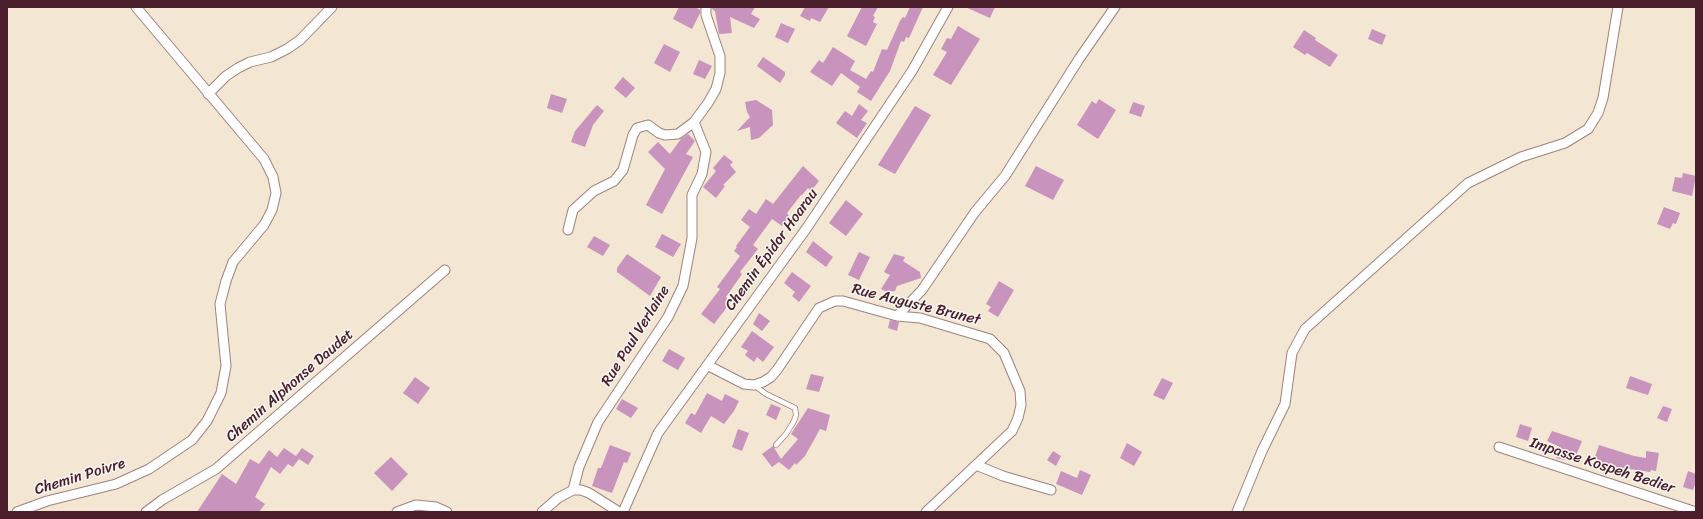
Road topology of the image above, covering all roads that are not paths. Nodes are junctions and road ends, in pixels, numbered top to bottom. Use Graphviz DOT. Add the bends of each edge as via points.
graph roads {
  1 [pos="136,7"];
  2 [pos="332,7"];
  3 [pos="706,7"];
  4 [pos="948,7"];
  5 [pos="1115,7"];
  6 [pos="1618,7"];
  7 [pos="208,94"];
  8 [pos="694,122"];
  9 [pos="568,230"];
  10 [pos="445,270"];
  11 [pos="897,316"];
  12 [pos="707,365"];
  13 [pos="754,385"];
  14 [pos="776,445"];
  15 [pos="1499,447"];
  16 [pos="976,464"];
  17 [pos="573,490"];
  18 [pos="1052,490"];
  19 [pos="17,512"];
  20 [pos="146,512"];
  21 [pos="397,512"];
  22 [pos="447,512"];
  23 [pos="542,512"];
  24 [pos="619,512"];
  25 [pos="623,512"];
  26 [pos="926,512"];
  27 [pos="1237,512"];
  28 [pos="1696,512"];
  1 -- 7 [label="street, Chemin Poivre"];
  2 -- 7 [label="street" via="300,40 271,57 238,68"];
  3 -- 8 [label="street" via="706,15 720,56 720,73 716,89"];
  4 -- 12 [label="street, Chemin Épidor Hoarau" via="912,71 806,229"];
  5 -- 11 [label="street" via="1005,176 975,212 922,290"];
  6 -- 27 [label="street" via="1603,98 1598,114 1588,129 1565,143 1521,157 1468,183 1305,329 1292,353 1285,404"];
  7 -- 19 [label="street, Chemin Poivre" via="264,159 273,177 276,193 272,210 264,226 233,262 226,281 220,304 226,366 221,393 207,421 192,440 149,469 116,484 48,501"];
  8 -- 9 [label="street" via="672,136 659,134 648,125 637,128 624,170 573,210"];
  8 -- 17 [label="street, Rue Paul Verlaine" via="706,152 702,174 692,195 692,238 683,286 668,317 598,422 579,467"];
  10 -- 20 [label="street, Chemin Alphonse Daudet" via="216,469"];
  11 -- 13 [label="street, Rue Auguste Brunet" via="843,301 826,303 819,308 771,377"];
  11 -- 16 [label="street, Rue Auguste Brunet" via="920,318 990,339 1004,353 1020,391 1021,405 1018,418 1012,431"];
  12 -- 13 [label="street" via="736,381"];
  12 -- 25 [label="street, Chemin Épidor Hoarau" via="658,433"];
  13 -- 14 [label="lane" via="795,408 794,421"];
  15 -- 28 [label="street, Impasse Kospeh Bedier"];
  16 -- 18 [label="street" via="1003,476"];
  16 -- 26 [label="street, Rue Auguste Brunet"];
  17 -- 23 [label="street" via="558,498"];
  17 -- 24 [label="street" via="590,493"];
  21 -- 22 [label="street" via="416,505 436,507"];
}
